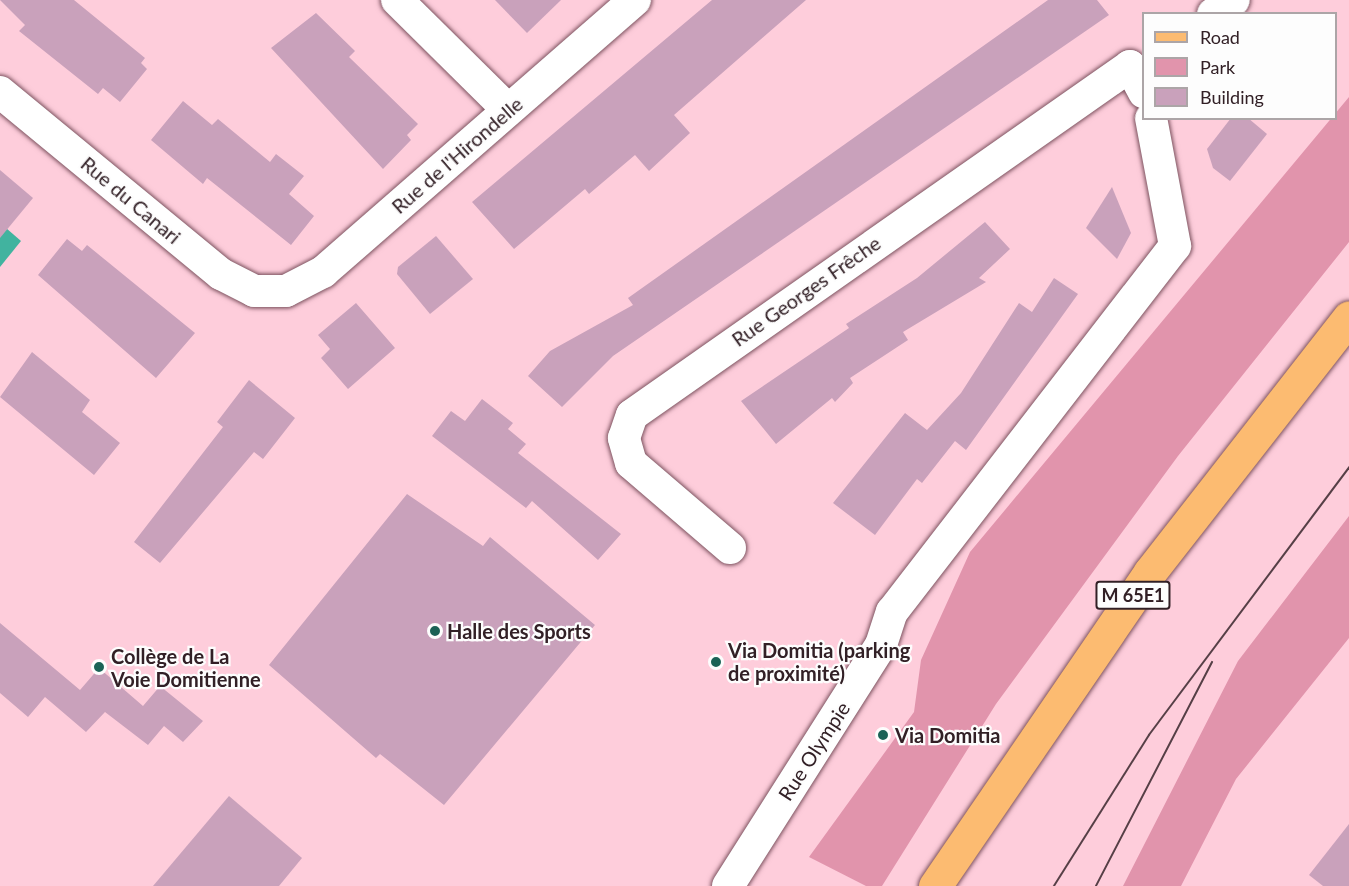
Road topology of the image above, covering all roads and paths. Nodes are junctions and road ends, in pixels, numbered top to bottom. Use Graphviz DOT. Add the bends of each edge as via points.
graph roads {
  1 [pos="397,0"];
  2 [pos="635,0"];
  3 [pos="1234,0"];
  4 [pos="1216,12"];
  5 [pos="1139,72"];
  6 [pos="0,92"];
  7 [pos="508,110"];
  8 [pos="1151,120"];
  9 [pos="269,293"];
  10 [pos="1349,316"];
  11 [pos="730,549"];
  12 [pos="728,886"];
  13 [pos="935,886"];
  1 -- 7 [label="street"];
  2 -- 7 [label="street, Rue de l'Hirondelle"];
  3 -- 4 [label="street"];
  5 -- 11 [label="street, Rue Georges Frêche" via="633,415 624,438 631,463"];
  6 -- 9 [label="street, Rue du Canari" via="221,274"];
  7 -- 9 [label="street, Rue de l'Hirondelle" via="323,272 303,285"];
  8 -- 12 [label="street, Rue Olympie" via="1175,246 892,612 881,645"];
  10 -- 13 [label="main road, M 65E1" via="1150,572"];
}
